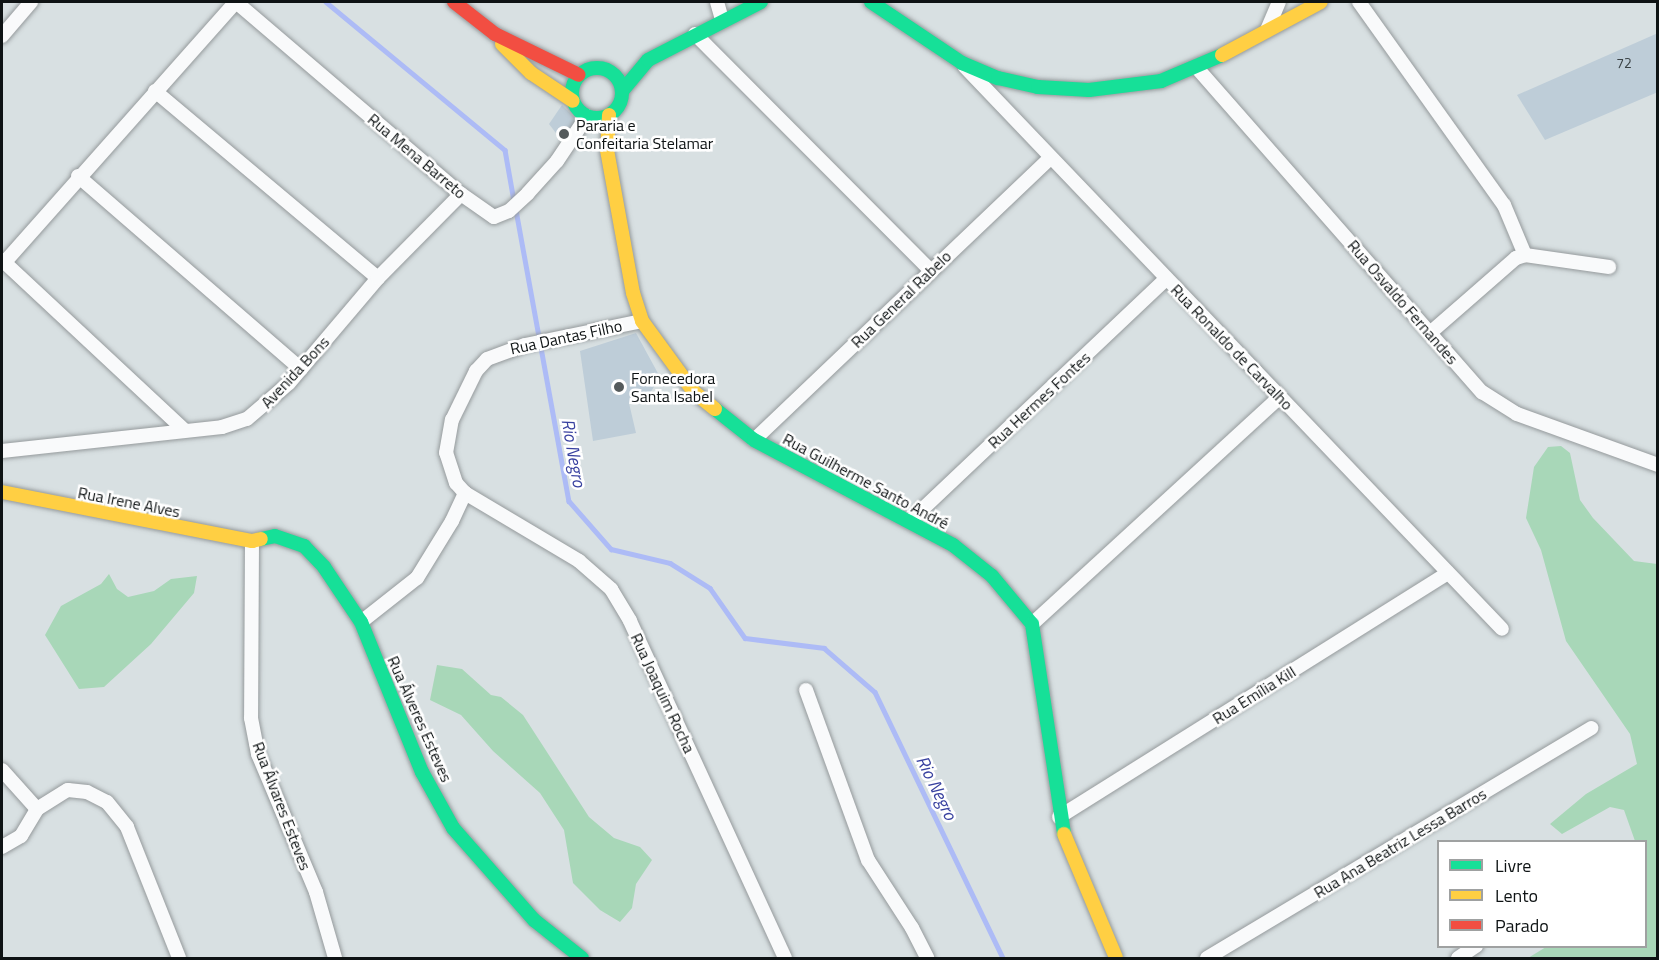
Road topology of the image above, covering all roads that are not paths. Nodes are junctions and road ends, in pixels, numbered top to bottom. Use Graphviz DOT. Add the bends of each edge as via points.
graph roads {
  1 [pos="31,2"];
  2 [pos="236,2"];
  3 [pos="454,2"];
  4 [pos="474,2"];
  5 [pos="717,2"];
  6 [pos="761,2"];
  7 [pos="871,2"];
  8 [pos="1279,2"];
  9 [pos="1321,2"];
  10 [pos="1359,2"];
  11 [pos="470,16"];
  12 [pos="722,19"];
  13 [pos="1267,30"];
  14 [pos="495,34"];
  15 [pos="695,34"];
  16 [pos="2,36"];
  17 [pos="648,60"];
  18 [pos="962,63"];
  19 [pos="604,68"];
  20 [pos="1197,68"];
  21 [pos="579,75"];
  22 [pos="623,90"];
  23 [pos="155,91"];
  24 [pos="573,101"];
  25 [pos="609,115"];
  26 [pos="590,117"];
  27 [pos="607,150"];
  28 [pos="1049,159"];
  29 [pos="78,176"];
  30 [pos="461,194"];
  31 [pos="1525,255"];
  32 [pos="3,261"];
  33 [pos="1609,267"];
  34 [pos="931,271"];
  35 [pos="378,278"];
  36 [pos="1166,279"];
  37 [pos="642,321"];
  38 [pos="1430,333"];
  39 [pos="302,369"];
  40 [pos="1280,397"];
  41 [pos="184,430"];
  42 [pos="754,440"];
  43 [pos="2,451"];
  44 [pos="1658,465"];
  45 [pos="2,492"];
  46 [pos="465,493"];
  47 [pos="911,520"];
  48 [pos="252,541"];
  49 [pos="1448,573"];
  50 [pos="361,622"];
  51 [pos="1032,624"];
  52 [pos="1502,629"];
  53 [pos="806,690"];
  54 [pos="1592,728"];
  55 [pos="2,771"];
  56 [pos="37,809"];
  57 [pos="1059,817"];
  58 [pos="2,847"];
  59 [pos="1473,948"];
  60 [pos="179,958"];
  61 [pos="335,958"];
  62 [pos="582,958"];
  63 [pos="785,958"];
  64 [pos="927,958"];
  65 [pos="1116,958"];
  66 [pos="1207,958"];
  67 [pos="1458,958"];
  1 -- 16 [label="street"];
  2 -- 23 [label="street"];
  2 -- 30 [label="street, Rua Mena Barreto"];
  3 -- 11 [label="street"];
  4 -- 11 [label="street"];
  5 -- 12 [label="street"];
  6 -- 12 [label="street"];
  7 -- 18 [label="street"];
  8 -- 13 [label="street"];
  9 -- 13 [label="street"];
  10 -- 31 [label="street" via="1504,205"];
  11 -- 14 [label="street"];
  12 -- 15 [label="street"];
  13 -- 20 [label="street"];
  14 -- 21 [label="street"];
  14 -- 24 [label="street" via="531,73"];
  15 -- 17 [label="street"];
  15 -- 34 [label="street"];
  17 -- 19 [label="street"];
  17 -- 22 [label="street"];
  18 -- 20 [label="street" via="998,78 1038,87 1089,90 1150,83"];
  18 -- 28 [label="street, Rua Ronaldo de Carvalho"];
  19 -- 21 [label="street" via="591,68"];
  19 -- 22 [label="street" via="613,73"];
  20 -- 38 [label="street, Rua Osvaldo Fernandes"];
  21 -- 24 [label="street" via="574,83"];
  22 -- 25 [label="street" via="622,100"];
  23 -- 29 [label="street"];
  23 -- 35 [label="street"];
  24 -- 26 [label="street"];
  25 -- 26 [label="street"];
  25 -- 27 [label="street, Rua Guilherme Santo André"];
  26 -- 27 [label="street, Rua Guilherme Santo André"];
  26 -- 30 [label="street, Rua Mena Barreto" via="569,146 509,211 494,217"];
  27 -- 37 [label="street, Rua Guilherme Santo André" via="625,264"];
  28 -- 34 [label="street, Rua General Rabelo"];
  28 -- 36 [label="street, Rua Ronaldo de Carvalho"];
  29 -- 32 [label="street"];
  29 -- 39 [label="street"];
  30 -- 35 [label="street, Avenida Bons"];
  31 -- 33 [label="street"];
  31 -- 38 [label="street" via="1500,269"];
  32 -- 41 [label="street"];
  34 -- 42 [label="street, Rua General Rabelo"];
  35 -- 39 [label="street, Avenida Bons"];
  36 -- 40 [label="street, Rua Ronaldo de Carvalho"];
  36 -- 47 [label="street, Rua Hermes Fontes"];
  37 -- 42 [label="street, Rua Guilherme Santo André" via="694,392"];
  37 -- 46 [label="street, Rua Dantas Filho" via="525,345 487,359 476,371 452,420 446,453 456,483"];
  38 -- 44 [label="street, Rua Osvaldo Fernandes" via="1500,406"];
  39 -- 41 [label="street, Avenida Bons" via="265,408 247,419 222,427"];
  40 -- 49 [label="street, Rua Ronaldo de Carvalho"];
  40 -- 51 [label="street"];
  41 -- 43 [label="street, Avenida Bons"];
  42 -- 47 [label="street, Rua Guilherme Santo André"];
  45 -- 48 [label="street, Rua Irene Alves"];
  46 -- 50 [label="street" via="436,551 417,578"];
  46 -- 63 [label="street, Rua Joaquim Rocha" via="579,561 611,589 630,621"];
  47 -- 51 [label="street, Rua Guilherme Santo André" via="953,545 992,576"];
  48 -- 50 [label="street, Rua Álveres Esteves" via="275,536 304,546 324,567"];
  48 -- 61 [label="street, Rua Álvares Esteves" via="251,718 258,754 316,892"];
  49 -- 52 [label="street, Rua Ronaldo de Carvalho"];
  49 -- 57 [label="street, Rua Emília Kill"];
  50 -- 62 [label="street, Rua Álveres Esteves" via="418,763 453,828 478,862 534,920"];
  51 -- 57 [label="street"];
  53 -- 64 [label="street" via="868,860"];
  54 -- 66 [label="street, Rua Ana Beatriz Lessa Barros"];
  55 -- 56 [label="street"];
  56 -- 58 [label="street" via="21,836"];
  56 -- 60 [label="street" via="68,790 87,792 107,802 127,827"];
  57 -- 65 [label="street" via="1067,846"];
  59 -- 67 [label="street"];
}
